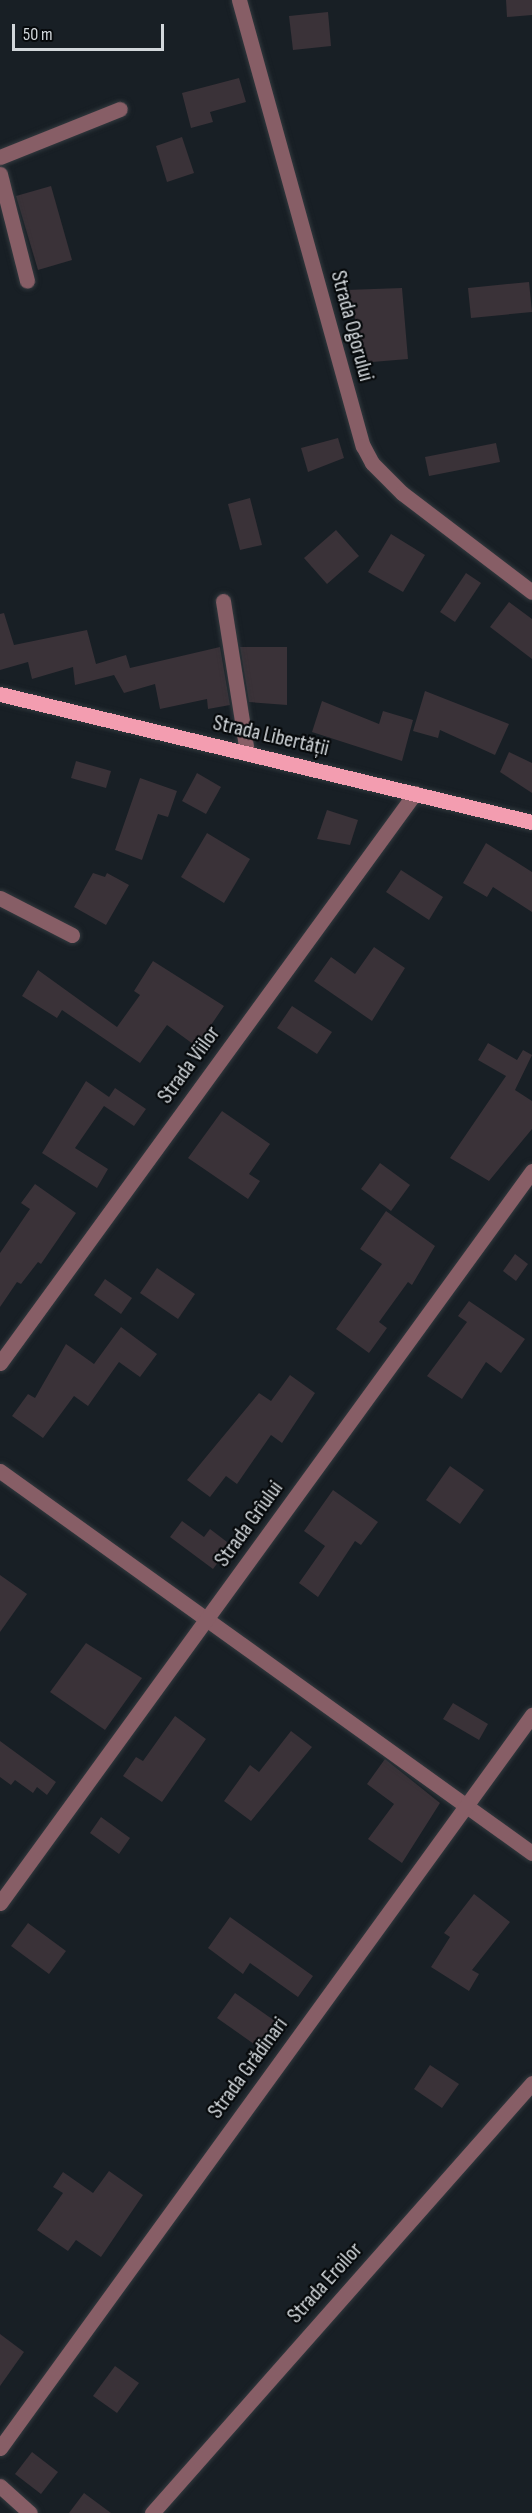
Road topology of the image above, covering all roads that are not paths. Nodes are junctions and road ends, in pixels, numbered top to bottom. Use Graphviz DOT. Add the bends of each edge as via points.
graph roads {
  1 [pos="239,0"];
  2 [pos="120,109"];
  3 [pos="0,157"];
  4 [pos="0,174"];
  5 [pos="27,281"];
  6 [pos="532,592"];
  7 [pos="223,601"];
  8 [pos="0,694"];
  9 [pos="247,753"];
  10 [pos="415,794"];
  11 [pos="532,822"];
  12 [pos="0,898"];
  13 [pos="72,935"];
  14 [pos="532,1172"];
  15 [pos="0,1363"];
  16 [pos="0,1471"];
  17 [pos="208,1619"];
  18 [pos="532,1714"];
  19 [pos="467,1806"];
  20 [pos="532,1853"];
  21 [pos="0,1903"];
  22 [pos="532,2083"];
  23 [pos="0,2448"];
  24 [pos="0,2486"];
  25 [pos="30,2513"];
  26 [pos="152,2513"];
  1 -- 6 [label="street, Strada Ogorului" via="363,446 372,463 402,493"];
  2 -- 3 [label="street"];
  4 -- 5 [label="street"];
  7 -- 9 [label="street"];
  8 -- 9 [label="main road, Strada Libertății"];
  9 -- 10 [label="main road, Strada Libertății"];
  10 -- 11 [label="main road, Strada Libertății"];
  10 -- 15 [label="street, Strada Viilor"];
  12 -- 13 [label="street"];
  14 -- 17 [label="street, Strada Grîului"];
  16 -- 17 [label="street"];
  17 -- 19 [label="street"];
  17 -- 21 [label="street, Strada Grîului"];
  18 -- 19 [label="street, Strada Grădinari"];
  19 -- 20 [label="street"];
  19 -- 23 [label="street, Strada Grădinari"];
  22 -- 26 [label="street, Strada Eroilor"];
  24 -- 25 [label="street"];
}
